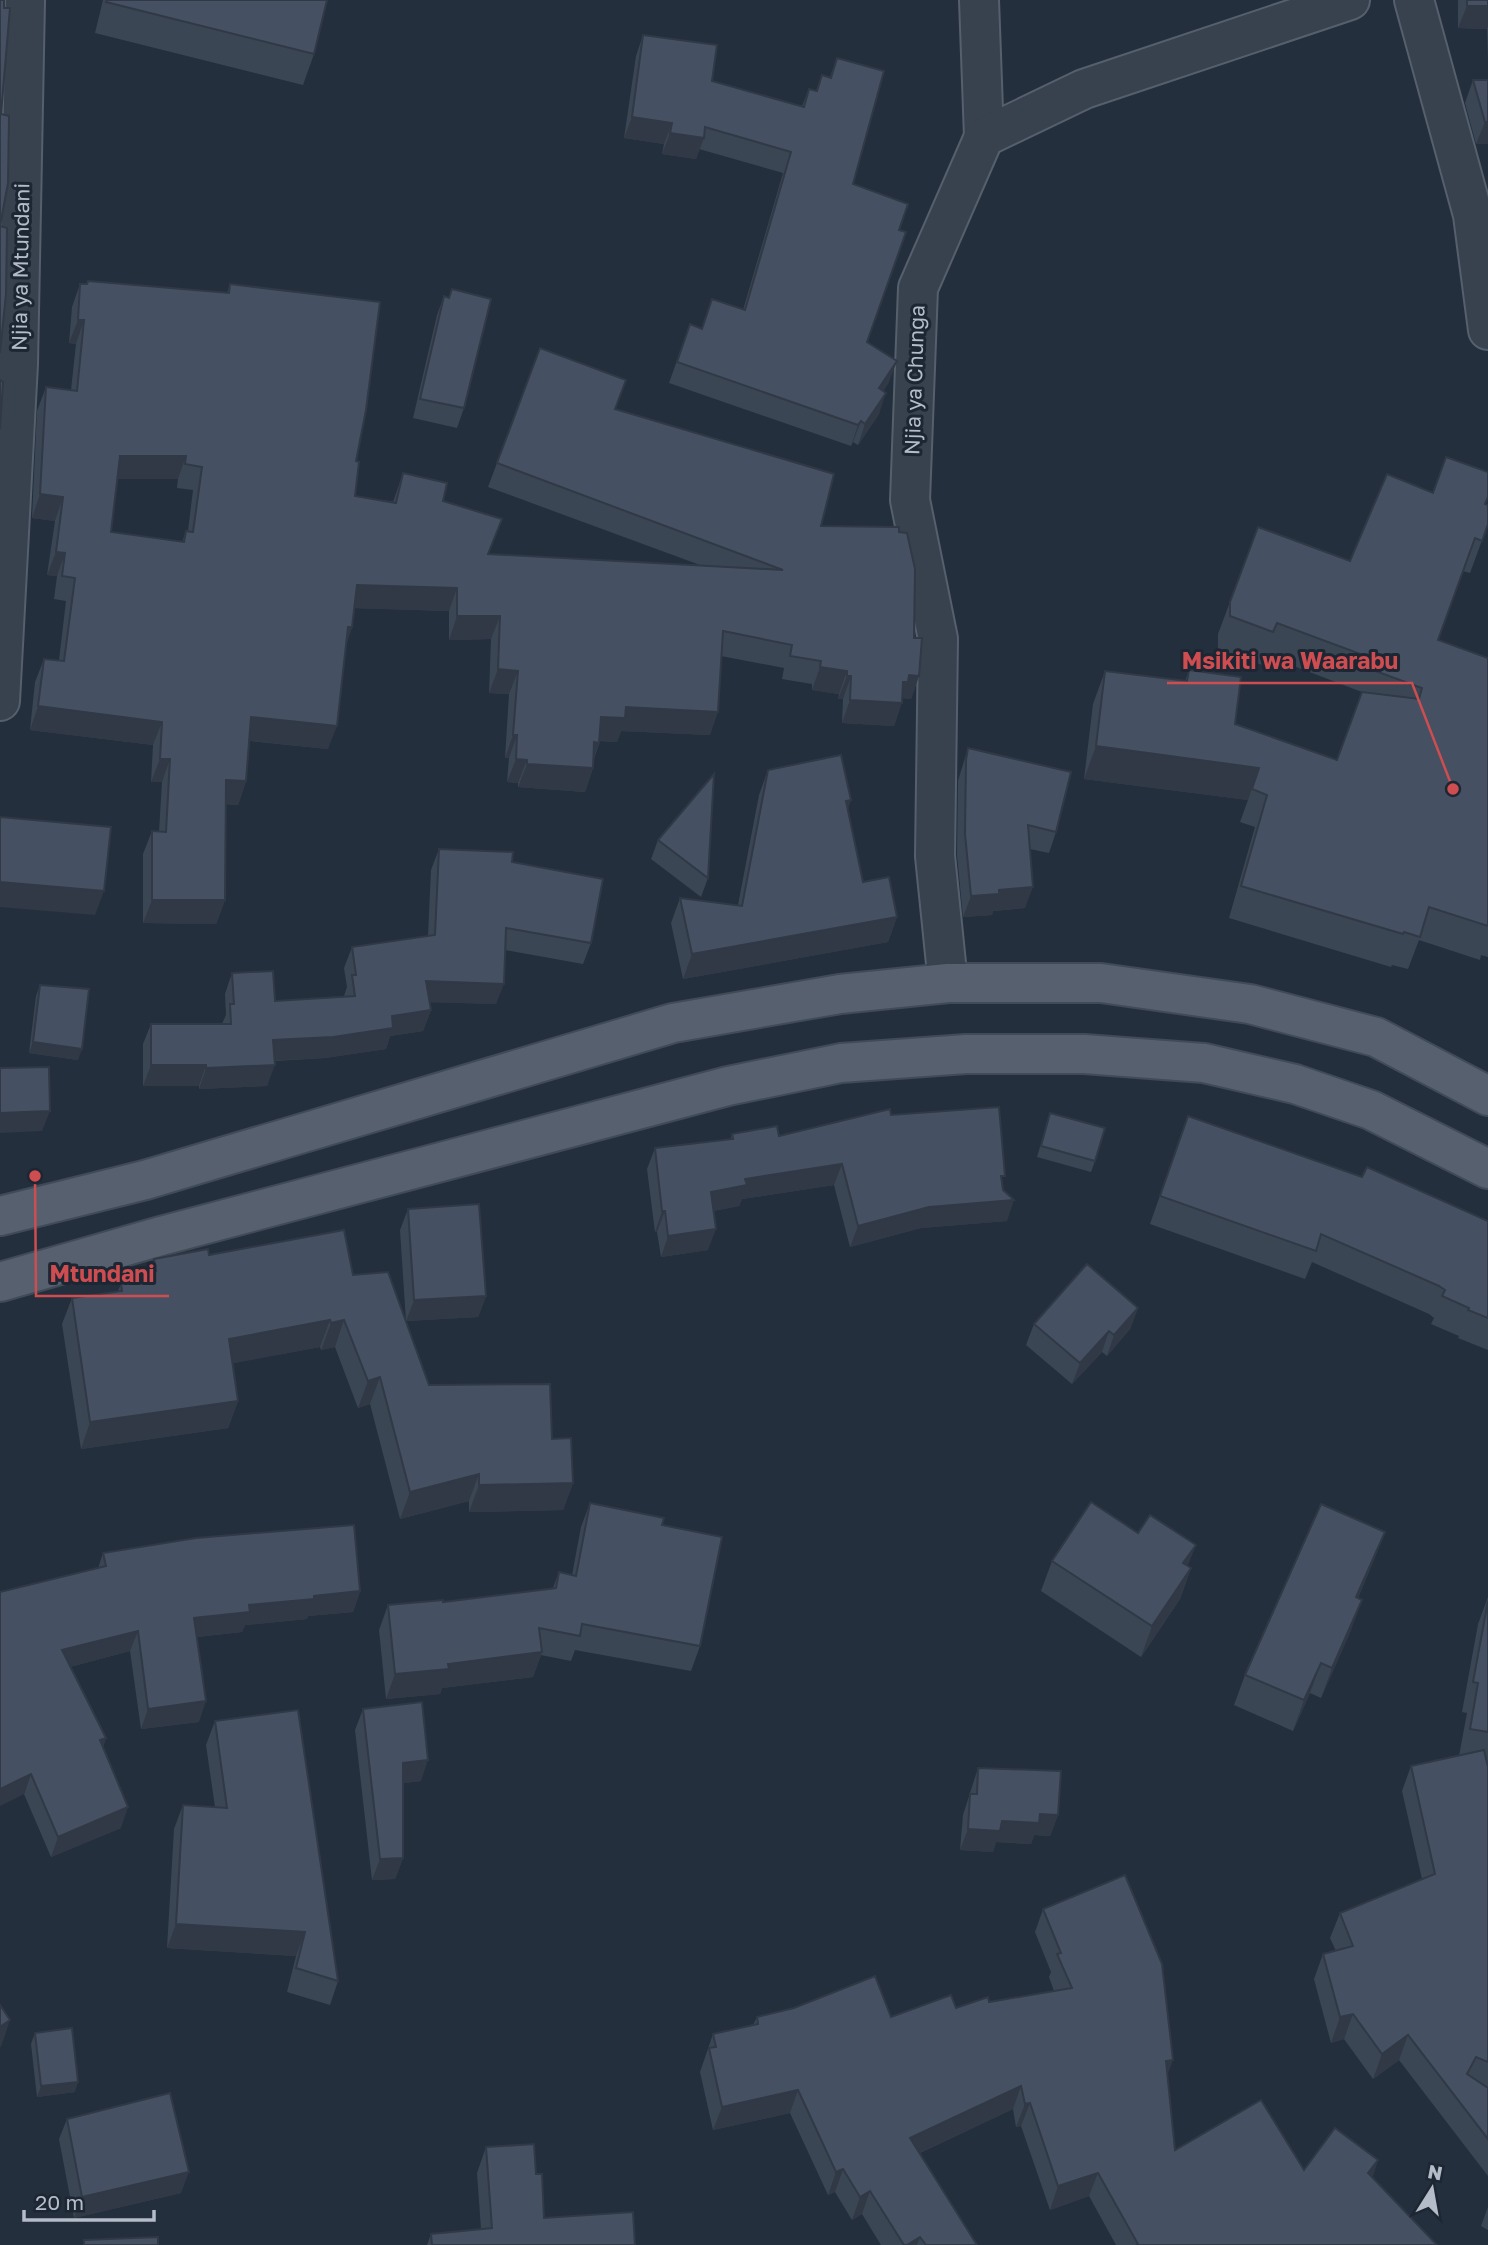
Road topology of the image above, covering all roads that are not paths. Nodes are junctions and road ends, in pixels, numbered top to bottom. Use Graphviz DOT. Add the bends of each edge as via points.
graph roads {
  1 [pos="25,0"];
  2 [pos="979,0"];
  3 [pos="1350,0"];
  4 [pos="1414,0"];
  5 [pos="11,114"];
  6 [pos="984,137"];
  7 [pos="1483,251"];
  8 [pos="1488,330"];
  9 [pos="0,701"];
  10 [pos="948,983"];
  11 [pos="1488,1096"];
  12 [pos="1488,1170"];
  13 [pos="0,1216"];
  14 [pos="0,1282"];
  1 -- 5 [label="street, Njia ya Mtundani"];
  2 -- 6 [label="street"];
  3 -- 6 [label="street" via="1084,89"];
  4 -- 7 [label="street"];
  5 -- 9 [label="street, Njia ya Mtundani" via="18,364"];
  6 -- 10 [label="street, Njia ya Chunga" via="918,288 910,500 938,639 935,856"];
  7 -- 8 [label="street"];
  10 -- 11 [label="main road" via="1101,982 1250,1004 1376,1037"];
  10 -- 13 [label="main road" via="839,995 673,1023 145,1180"];
  12 -- 14 [label="main road" via="1371,1110 1295,1084 1204,1063 1084,1054 966,1054 841,1063 714,1089"];
}
